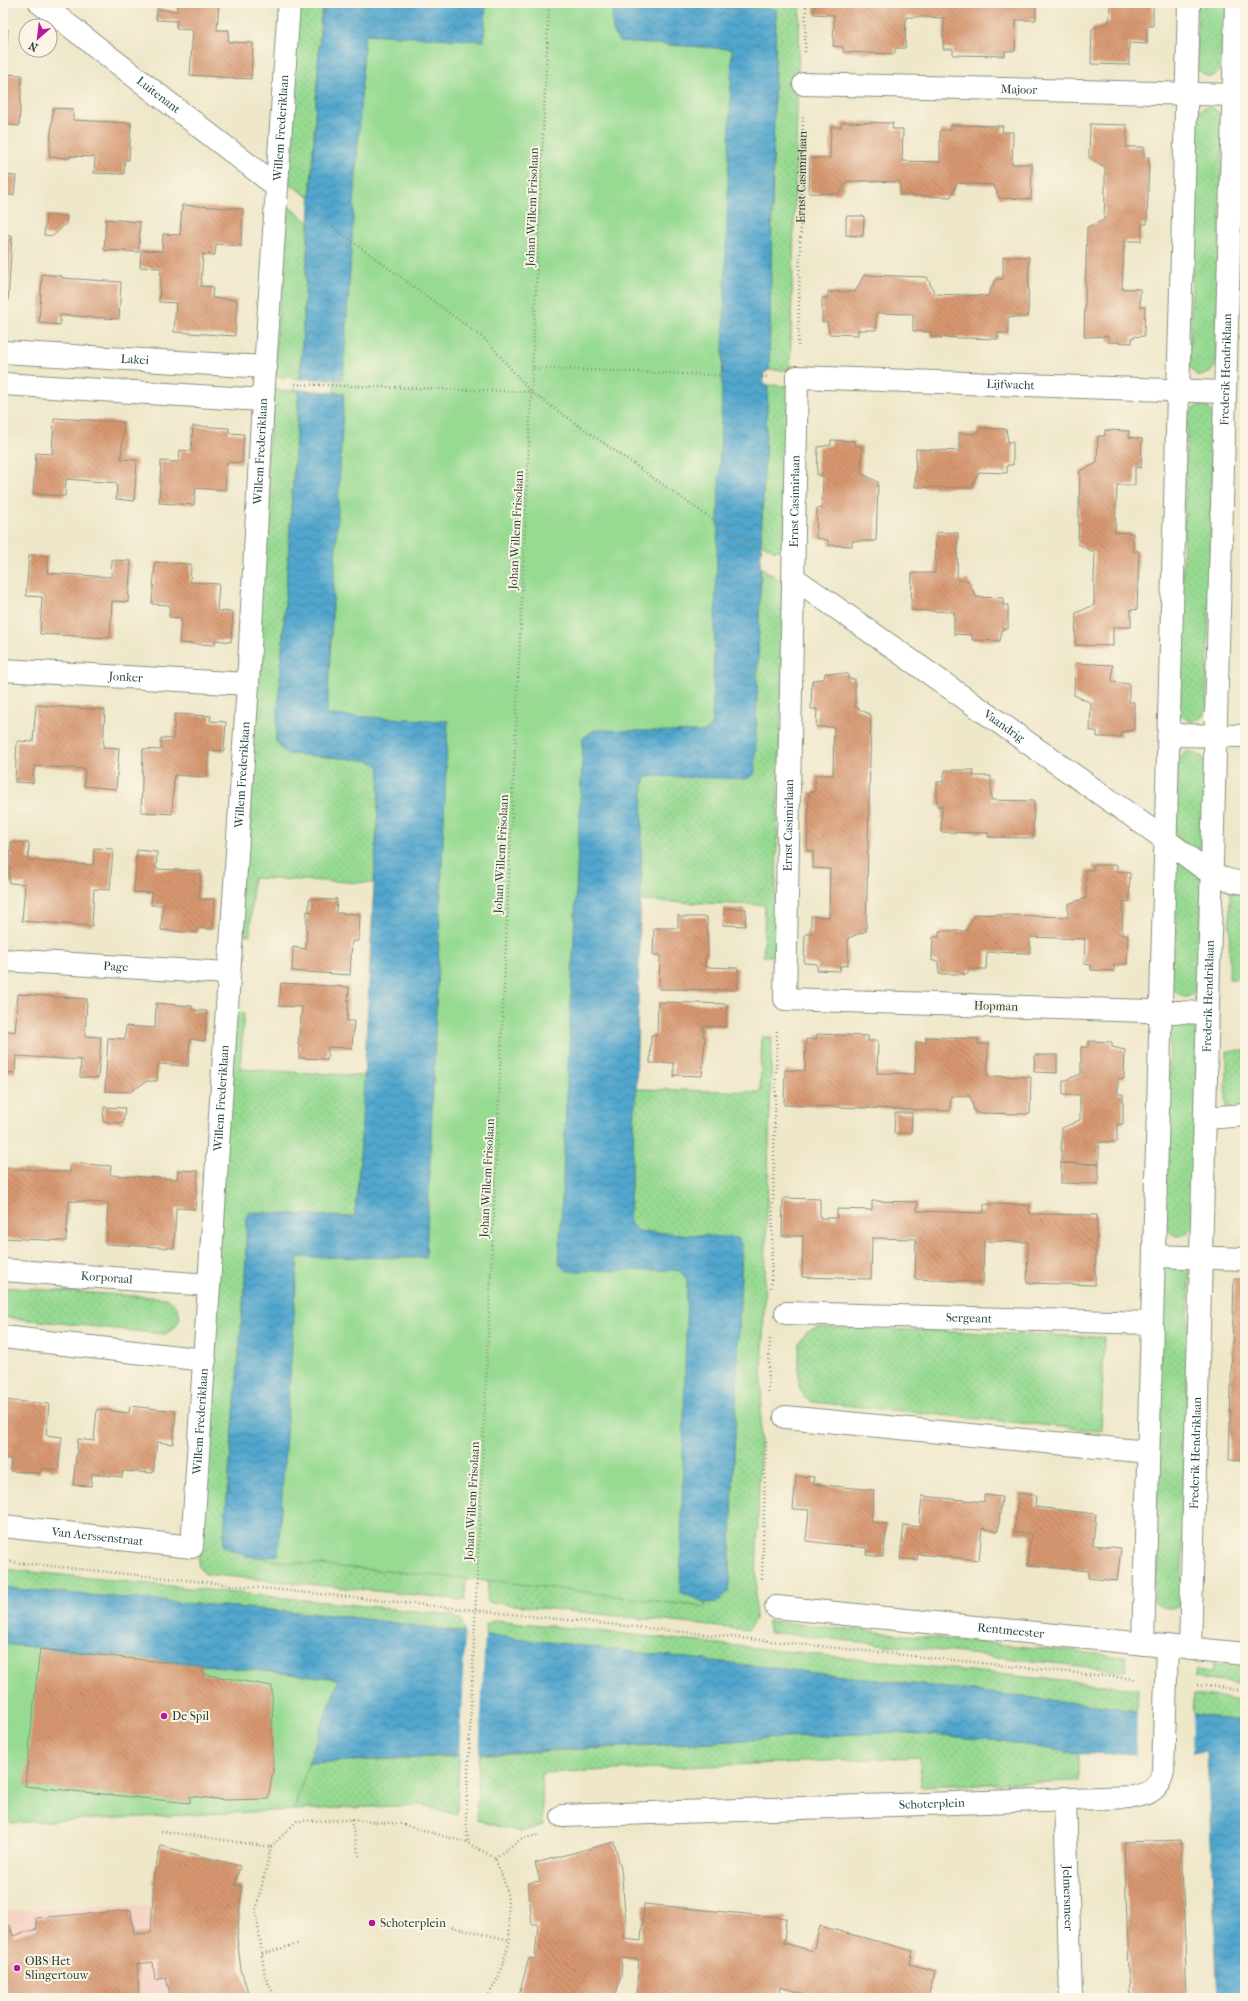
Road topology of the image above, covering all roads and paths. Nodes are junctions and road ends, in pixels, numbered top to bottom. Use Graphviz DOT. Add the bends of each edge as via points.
graph roads {
  1 [pos="40,3"];
  2 [pos="289,3"];
  3 [pos="549,3"];
  4 [pos="806,3"];
  5 [pos="1189,3"];
  6 [pos="1236,3"];
  7 [pos="804,84"];
  8 [pos="1187,94"];
  9 [pos="1234,95"];
  10 [pos="276,186"];
  11 [pos="304,205"];
  12 [pos="1236,262"];
  13 [pos="3,352"];
  14 [pos="266,367"];
  15 [pos="534,368"];
  16 [pos="764,377"];
  17 [pos="797,377"];
  18 [pos="3,384"];
  19 [pos="294,384"];
  20 [pos="1179,389"];
  21 [pos="531,392"];
  22 [pos="1224,392"];
  23 [pos="263,400"];
  24 [pos="767,558"];
  25 [pos="794,578"];
  26 [pos="3,670"];
  27 [pos="248,684"];
  28 [pos="1170,735"];
  29 [pos="1214,735"];
  30 [pos="1245,736"];
  31 [pos="1166,840"];
  32 [pos="1212,876"];
  33 [pos="1245,883"];
  34 [pos="3,960"];
  35 [pos="229,973"];
  36 [pos="785,999"];
  37 [pos="1162,1011"];
  38 [pos="1207,1013"];
  39 [pos="1245,1116"];
  40 [pos="1205,1118"];
  41 [pos="1154,1256"];
  42 [pos="1200,1257"];
  43 [pos="1245,1259"];
  44 [pos="3,1270"];
  45 [pos="210,1285"];
  46 [pos="786,1313"];
  47 [pos="1152,1324"];
  48 [pos="3,1337"];
  49 [pos="205,1360"];
  50 [pos="785,1417"];
  51 [pos="1148,1452"];
  52 [pos="3,1526"];
  53 [pos="192,1547"];
  54 [pos="3,1561"];
  55 [pos="776,1607"];
  56 [pos="476,1610"];
  57 [pos="1143,1644"];
  58 [pos="1167,1646"];
  59 [pos="1190,1649"];
  60 [pos="1245,1654"];
  61 [pos="1245,1690"];
  62 [pos="1166,1691"];
  63 [pos="1065,1798"];
  64 [pos="562,1816"];
  65 [pos="351,1820"];
  66 [pos="161,1831"];
  67 [pos="468,1843"];
  68 [pos="272,1847"];
  69 [pos="359,1856"];
  70 [pos="496,1858"];
  71 [pos="452,1927"];
  72 [pos="510,1940"];
  73 [pos="300,1943"];
  74 [pos="262,1954"];
  75 [pos="322,1995"];
  76 [pos="276,1998"];
  77 [pos="319,1998"];
  78 [pos="487,1998"];
  79 [pos="1071,1998"];
  1 -- 10 [label="street, Luitenant"];
  2 -- 10 [label="street, Willem Frederiklaan"];
  3 -- 15 [label="path, Johan Willem Frisolaan"];
  4 -- 7 [label="path, Ernst Casimirlaan"];
  5 -- 8 [label="street"];
  6 -- 9 [label="street, Frederik Hendriklaan"];
  7 -- 8 [label="street, Majoor"];
  7 -- 17 [label="path, Ernst Casimirlaan"];
  8 -- 9 [label="street, Majoor"];
  8 -- 20 [label="street"];
  9 -- 12 [label="street, Frederik Hendriklaan"];
  10 -- 14 [label="street, Willem Frederiklaan"];
  11 -- 21 [label="path" via="486,340"];
  12 -- 22 [label="street, Frederik Hendriklaan"];
  13 -- 14 [label="street, Lakei"];
  14 -- 23 [label="street, Willem Frederiklaan"];
  15 -- 16 [label="path"];
  15 -- 21 [label="path, Johan Willem Frisolaan"];
  17 -- 20 [label="street, Lijfwacht"];
  17 -- 25 [label="street, Ernst Casimirlaan"];
  18 -- 23 [label="street"];
  19 -- 21 [label="path"];
  20 -- 22 [label="street, Lijfwacht"];
  20 -- 28 [label="street"];
  21 -- 24 [label="path"];
  21 -- 56 [label="path, Johan Willem Frisolaan"];
  22 -- 29 [label="street, Frederik Hendriklaan"];
  23 -- 27 [label="street, Willem Frederiklaan"];
  25 -- 31 [label="street, Vaandrig"];
  25 -- 36 [label="street, Ernst Casimirlaan"];
  26 -- 27 [label="street, Jonker"];
  27 -- 35 [label="street, Willem Frederiklaan"];
  28 -- 29 [label="street"];
  28 -- 31 [label="street"];
  29 -- 30 [label="street"];
  29 -- 32 [label="street, Frederik Hendriklaan"];
  31 -- 32 [label="street, Vaandrig"];
  31 -- 37 [label="street"];
  32 -- 33 [label="street"];
  32 -- 38 [label="street, Frederik Hendriklaan"];
  34 -- 35 [label="street, Page"];
  35 -- 45 [label="street, Willem Frederiklaan"];
  36 -- 37 [label="street, Hopman"];
  37 -- 38 [label="street, Hopman"];
  37 -- 41 [label="street"];
  38 -- 40 [label="street, Frederik Hendriklaan"];
  39 -- 40 [label="street"];
  40 -- 42 [label="street, Frederik Hendriklaan"];
  41 -- 42 [label="street"];
  41 -- 47 [label="street"];
  42 -- 43 [label="street"];
  42 -- 59 [label="street, Frederik Hendriklaan"];
  44 -- 45 [label="street, Korporaal"];
  45 -- 49 [label="street, Willem Frederiklaan"];
  46 -- 47 [label="street, Sergeant"];
  47 -- 51 [label="street"];
  48 -- 49 [label="street"];
  49 -- 53 [label="street, Willem Frederiklaan"];
  50 -- 51 [label="street"];
  51 -- 57 [label="street"];
  52 -- 53 [label="street, Van Aerssenstraat"];
  54 -- 56 [label="path"];
  55 -- 57 [label="street, Rentmeester"];
  56 -- 62 [label="path"];
  56 -- 67 [label="path" via="466,1817"];
  57 -- 58 [label="street, Rentmeester"];
  58 -- 59 [label="street, Rentmeester"];
  58 -- 62 [label="street, Schoterplein"];
  59 -- 60 [label="street, Rentmeester"];
  61 -- 62 [label="path"];
  62 -- 63 [label="street, Schoterplein" via="1164,1762 1158,1786 1144,1795 1133,1797"];
  63 -- 64 [label="street, Schoterplein"];
  63 -- 79 [label="street, Jelmersmeer"];
  64 -- 70 [label="path" via="544,1833 521,1839"];
  65 -- 67 [label="path" via="401,1824"];
  65 -- 68 [label="path" via="297,1820"];
  65 -- 69 [label="path"];
  66 -- 68 [label="path"];
  67 -- 70 [label="path"];
  68 -- 74 [label="path" via="256,1910"];
  70 -- 72 [label="path" via="507,1889"];
  71 -- 72 [label="path"];
  72 -- 78 [label="path" via="498,1978"];
  73 -- 74 [label="path"];
  74 -- 76 [label="path" via="264,1977"];
  75 -- 77 [label="path"];
}
